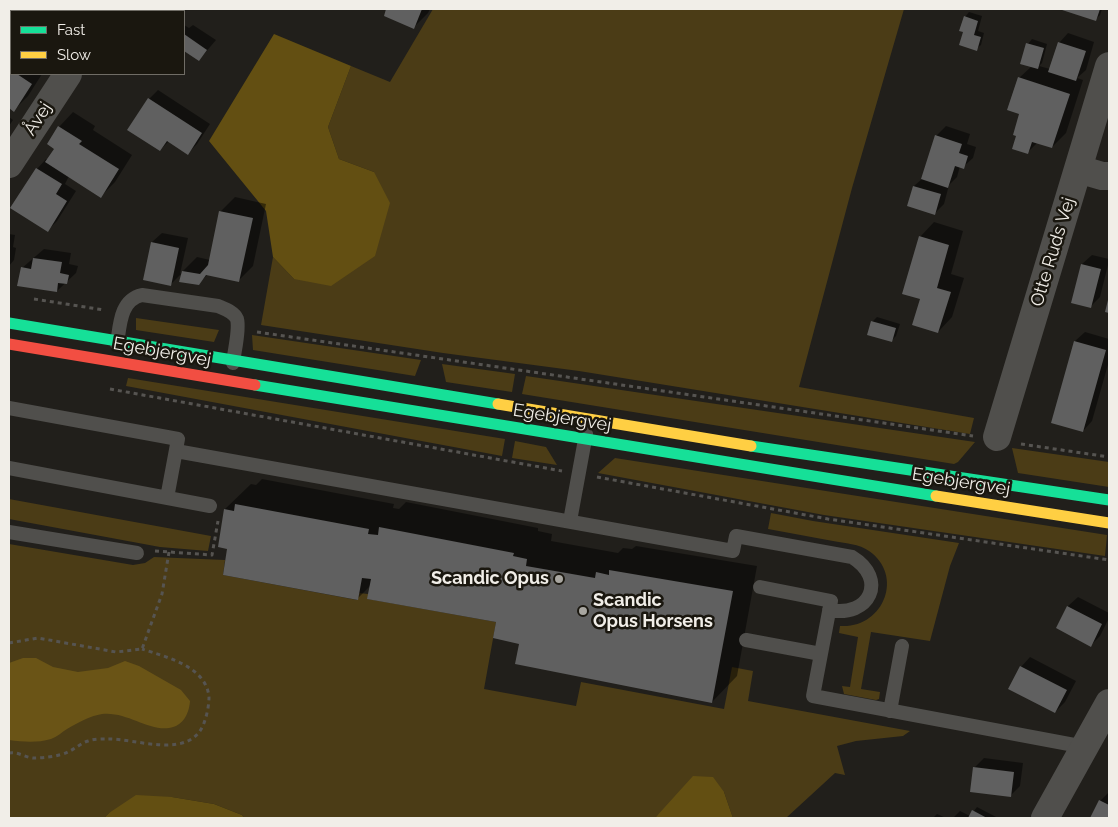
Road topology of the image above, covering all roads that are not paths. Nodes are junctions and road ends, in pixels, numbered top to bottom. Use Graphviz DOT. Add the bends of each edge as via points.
graph roads {
  1 [pos="1109,66"];
  2 [pos="67,75"];
  3 [pos="9,164"];
  4 [pos="1078,169"];
  5 [pos="1109,176"];
  6 [pos="9,323"];
  7 [pos="117,341"];
  8 [pos="9,344"];
  9 [pos="233,360"];
  10 [pos="114,362"];
  11 [pos="230,381"];
  12 [pos="9,408"];
  13 [pos="588,418"];
  14 [pos="585,439"];
  15 [pos="997,439"];
  16 [pos="176,451"];
  17 [pos="9,468"];
  18 [pos="167,498"];
  19 [pos="1109,500"];
  20 [pos="210,506"];
  21 [pos="570,522"];
  22 [pos="1109,522"];
  23 [pos="9,532"];
  24 [pos="137,553"];
  25 [pos="760,587"];
  26 [pos="829,610"];
  27 [pos="746,640"];
  28 [pos="902,646"];
  29 [pos="821,654"];
  30 [pos="1109,703"];
  31 [pos="890,710"];
  32 [pos="1085,747"];
  33 [pos="1045,818"];
  1 -- 4 [label="street, Otte Ruds Vej"];
  2 -- 3 [label="street, Åvej"];
  4 -- 5 [label="street"];
  4 -- 15 [label="street, Otte Ruds Vej"];
  6 -- 7 [label="street, Egebjergvej"];
  7 -- 9 [label="street, Egebjergvej"];
  7 -- 9 [label="lane" via="124,306 133,297 142,294 208,304 230,311 236,318"];
  7 -- 10 [label="lane"];
  8 -- 10 [label="street, Egebjergvej"];
  9 -- 11 [label="lane"];
  9 -- 13 [label="street, Egebjergvej"];
  10 -- 11 [label="street, Egebjergvej"];
  11 -- 14 [label="street, Egebjergvej"];
  12 -- 16 [label="lane" via="178,439"];
  13 -- 14 [label="lane"];
  13 -- 19 [label="street, Egebjergvej" via="780,451"];
  14 -- 21 [label="lane"];
  14 -- 22 [label="street, Egebjergvej"];
  16 -- 18 [label="lane"];
  16 -- 21 [label="lane"];
  17 -- 18 [label="lane"];
  18 -- 20 [label="lane"];
  21 -- 26 [label="lane" via="733,550 736,536 852,557 863,564 870,576 871,589 866,602 855,610 842,613"];
  23 -- 24 [label="lane"];
  25 -- 26 [label="lane" via="831,601"];
  26 -- 29 [label="lane"];
  27 -- 29 [label="lane"];
  28 -- 31 [label="lane"];
  29 -- 31 [label="lane" via="813,696"];
  30 -- 32 [label="street"];
  31 -- 32 [label="lane"];
  32 -- 33 [label="street"];
}
